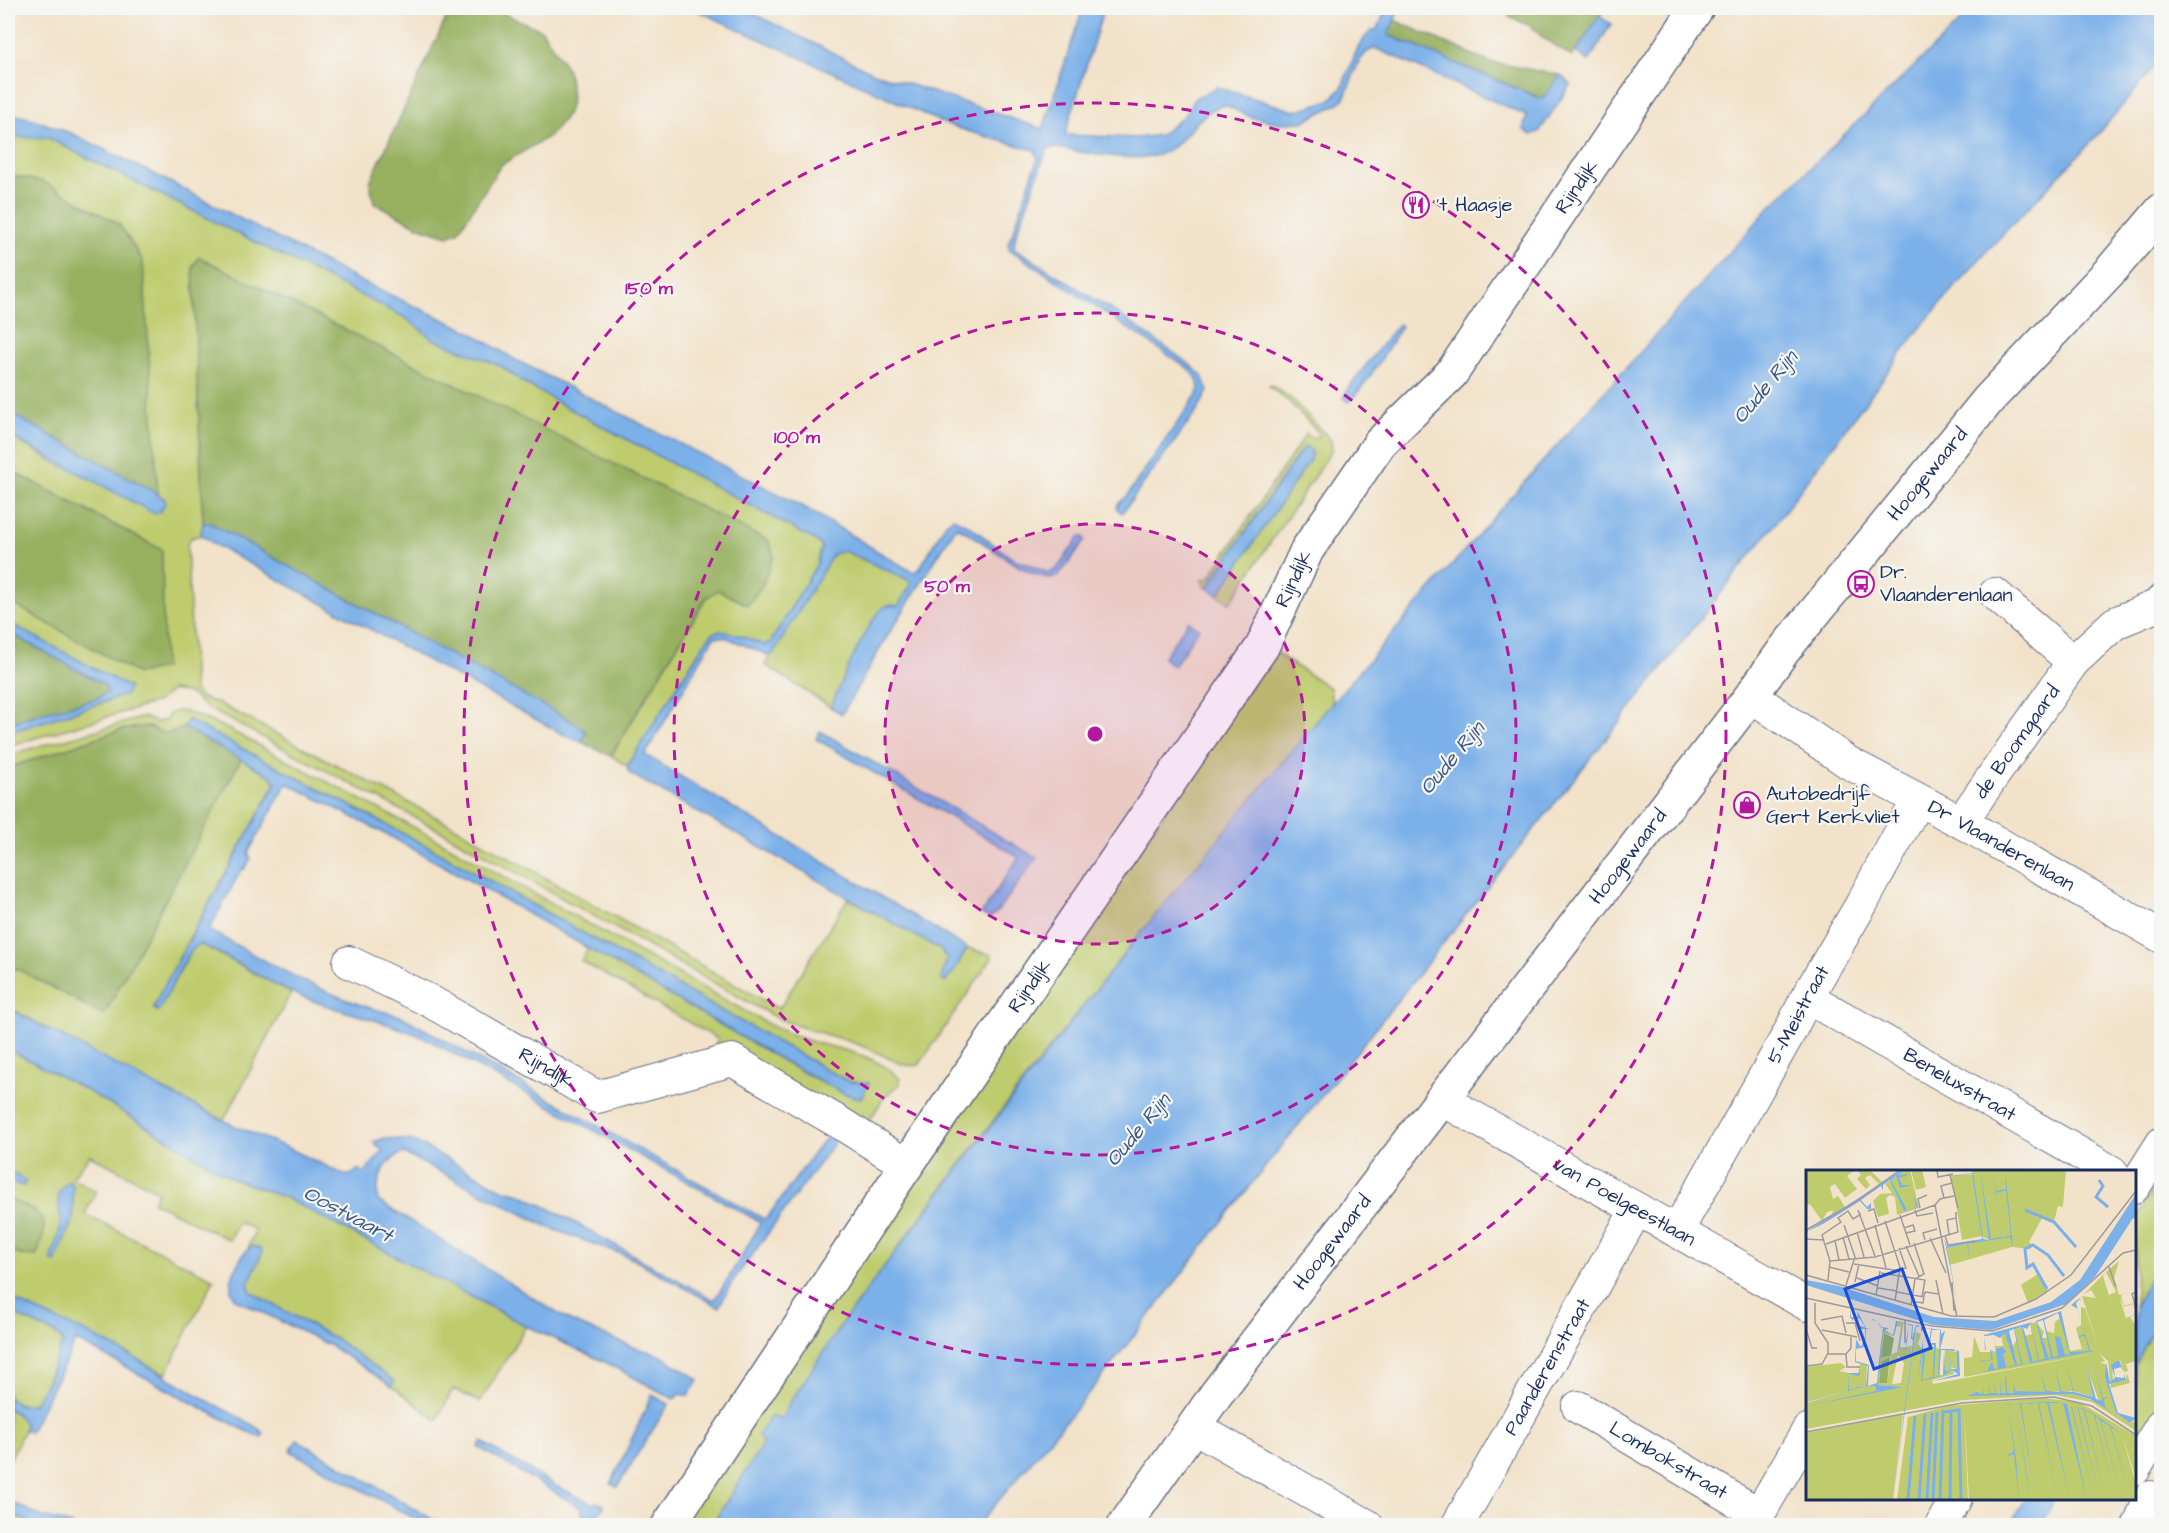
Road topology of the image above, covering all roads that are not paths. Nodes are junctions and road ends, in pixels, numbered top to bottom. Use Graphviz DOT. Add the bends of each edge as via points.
graph roads {
  1 [pos="1697,8"];
  2 [pos="2162,210"];
  3 [pos="1995,594"];
  4 [pos="2160,605"];
  5 [pos="2073,662"];
  6 [pos="1751,696"];
  7 [pos="1918,800"];
  8 [pos="1961,822"];
  9 [pos="2162,937"];
  10 [pos="348,962"];
  11 [pos="1807,997"];
  12 [pos="1441,1099"];
  13 [pos="2162,1143"];
  14 [pos="907,1165"];
  15 [pos="2108,1170"];
  16 [pos="2136,1174"];
  17 [pos="1636,1209"];
  18 [pos="1677,1231"];
  19 [pos="1806,1304"];
  20 [pos="1578,1407"];
  21 [pos="2162,1424"];
  22 [pos="1194,1427"];
  23 [pos="1806,1433"];
  24 [pos="2136,1467"];
  25 [pos="2149,1495"];
  26 [pos="1955,1500"];
  27 [pos="668,1526"];
  28 [pos="1124,1526"];
  29 [pos="1368,1526"];
  30 [pos="1457,1526"];
  31 [pos="1941,1526"];
  32 [pos="2138,1526"];
  1 -- 14 [label="main road, Rijndijk" via="1451,374 1380,443 1307,550 1262,647"];
  2 -- 6 [label="main road, Hoogewaard" via="1981,408"];
  3 -- 5 [label="street"];
  4 -- 5 [label="street, de Boomgaard" via="2115,623"];
  5 -- 8 [label="street, de Boomgaard"];
  6 -- 7 [label="street, Dr Vlaanderenlaan" via="1849,763"];
  6 -- 12 [label="main road, Hoogewaard"];
  7 -- 8 [label="street, Dr Vlaanderenlaan"];
  7 -- 11 [label="street, 5-Meistraat"];
  8 -- 9 [label="street, Dr Vlaanderenlaan"];
  10 -- 14 [label="street, Rijndijk" via="428,1000 597,1097 732,1060"];
  11 -- 15 [label="street, Beneluxstraat"];
  11 -- 18 [label="street, 5-Meistraat"];
  12 -- 17 [label="street, van Poelgeestlaan"];
  12 -- 22 [label="main road, Hoogewaard"];
  13 -- 16 [label="street"];
  14 -- 27 [label="main road, Rijndijk"];
  17 -- 18 [label="street, van Poelgeestlaan"];
  17 -- 30 [label="street, Paanderenstraat"];
  18 -- 19 [label="street, van Poelgeestlaan"];
  20 -- 23 [label="street, Lombokstraat" via="1759,1514"];
  21 -- 24 [label="street"];
  22 -- 28 [label="main road, Hoogewaard"];
  22 -- 29 [label="street"];
  25 -- 32 [label="street"];
  26 -- 31 [label="street"];
}
